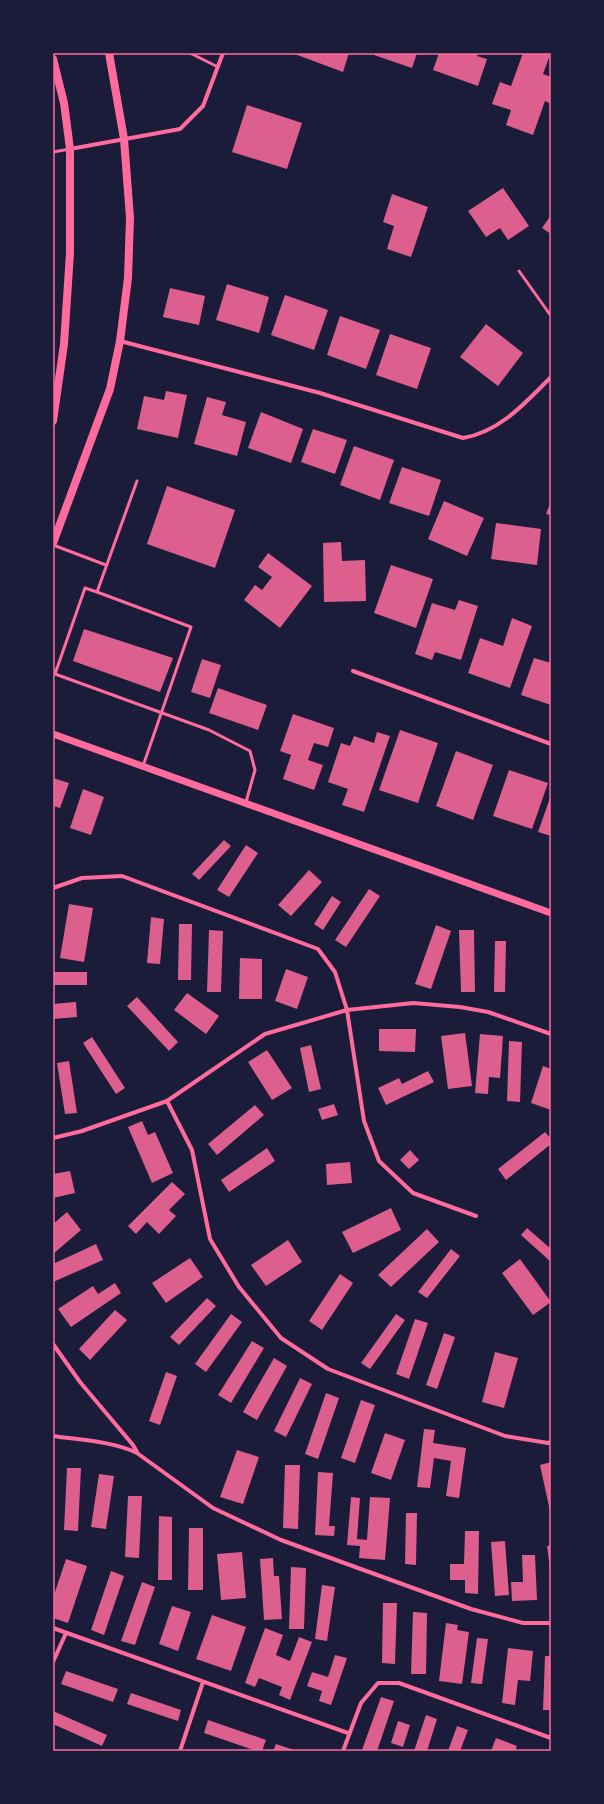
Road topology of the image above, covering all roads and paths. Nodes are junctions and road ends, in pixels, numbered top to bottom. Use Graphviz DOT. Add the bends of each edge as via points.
graph roads {
  1 [pos="109,53"];
  2 [pos="190,53"];
  3 [pos="223,53"];
  4 [pos="53,59"];
  5 [pos="218,67"];
  6 [pos="124,139"];
  7 [pos="70,149"];
  8 [pos="53,152"];
  9 [pos="519,271"];
  10 [pos="551,316"];
  11 [pos="120,341"];
  12 [pos="56,375"];
  13 [pos="551,377"];
  14 [pos="53,421"];
  15 [pos="138,481"];
  16 [pos="53,544"];
  17 [pos="106,565"];
  18 [pos="97,592"];
  19 [pos="353,671"];
  20 [pos="162,711"];
  21 [pos="53,734"];
  22 [pos="551,744"];
  23 [pos="143,766"];
  24 [pos="246,803"];
  25 [pos="53,888"];
  26 [pos="551,913"];
  27 [pos="347,1010"];
  28 [pos="551,1034"];
  29 [pos="167,1101"];
  30 [pos="53,1138"];
  31 [pos="476,1216"];
  32 [pos="53,1344"];
  33 [pos="53,1436"];
  34 [pos="551,1442"];
  35 [pos="137,1453"];
  36 [pos="551,1623"];
  37 [pos="53,1628"];
  38 [pos="66,1633"];
  39 [pos="53,1662"];
  40 [pos="203,1682"];
  41 [pos="348,1733"];
  42 [pos="551,1738"];
  43 [pos="180,1751"];
  44 [pos="343,1751"];
  1 -- 6 [label="main road"];
  2 -- 5 [label="lane"];
  3 -- 5 [label="street"];
  4 -- 7 [label="main road" via="64,103"];
  5 -- 6 [label="street" via="202,106 180,129"];
  6 -- 7 [label="street"];
  6 -- 11 [label="main road" via="130,218 128,278"];
  7 -- 8 [label="lane"];
  7 -- 12 [label="main road" via="70,253 64,344"];
  9 -- 10 [label="lane"];
  11 -- 13 [label="street" via="320,393 463,438 477,436 493,428 525,403"];
  11 -- 16 [label="main road" via="110,389"];
  12 -- 14 [label="main road"];
  15 -- 17 [label="lane"];
  16 -- 17 [label="lane"];
  17 -- 18 [label="lane"];
  18 -- 20 [label="lane" via="191,626"];
  18 -- 20 [label="lane" via="85,588 55,674"];
  19 -- 22 [label="street"];
  20 -- 23 [label="lane"];
  20 -- 24 [label="lane" via="209,730 250,752 255,770"];
  21 -- 23 [label="street"];
  23 -- 24 [label="street"];
  24 -- 26 [label="street"];
  25 -- 27 [label="street" via="82,878 122,876 318,949 336,972"];
  27 -- 28 [label="street" via="413,1003 460,1007 488,1012"];
  27 -- 29 [label="street" via="265,1034"];
  27 -- 31 [label="street" via="364,1121 379,1161 413,1193"];
  29 -- 30 [label="street" via="82,1131"];
  29 -- 34 [label="street" via="192,1150 210,1239 239,1287 281,1338 328,1369 505,1436"];
  32 -- 35 [label="street"];
  33 -- 35 [label="street" via="128,1448"];
  35 -- 36 [label="street" via="213,1508 280,1540 471,1609 523,1623"];
  37 -- 38 [label="street"];
  38 -- 39 [label="street"];
  38 -- 40 [label="street"];
  40 -- 41 [label="street"];
  40 -- 43 [label="street"];
  41 -- 42 [label="street" via="361,1704 378,1683 398,1683"];
  41 -- 44 [label="street"];
}
